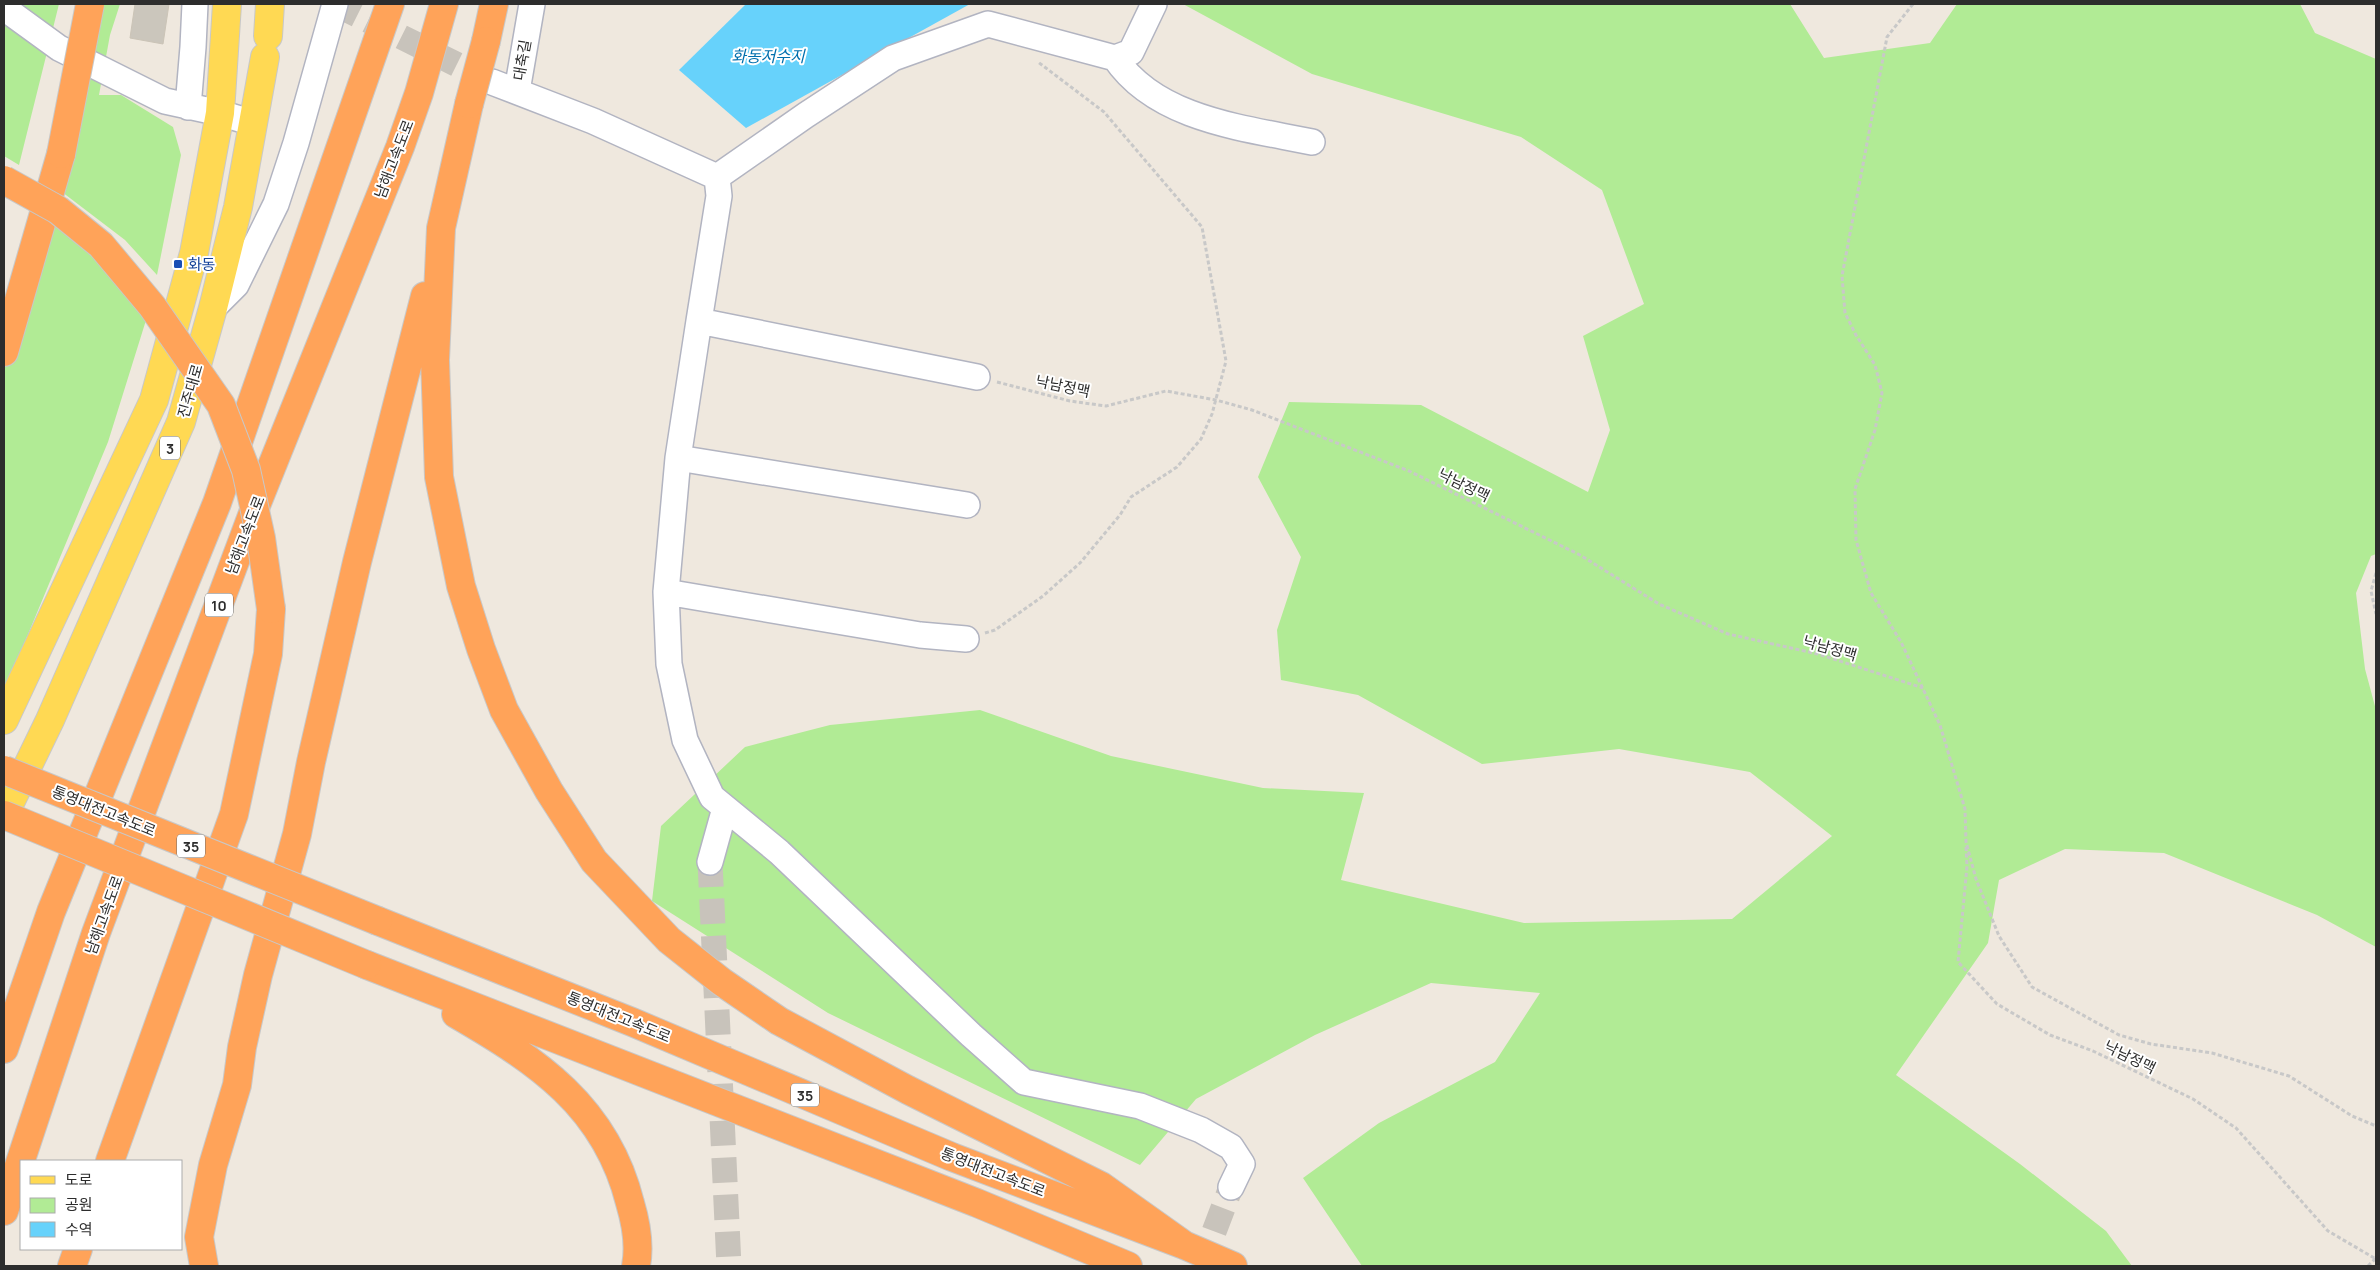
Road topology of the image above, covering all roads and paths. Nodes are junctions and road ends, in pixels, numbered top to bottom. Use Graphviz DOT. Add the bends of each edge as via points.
graph roads {
  1 [pos="90,4"];
  2 [pos="195,4"];
  3 [pos="227,4"];
  4 [pos="270,4"];
  5 [pos="334,4"];
  6 [pos="390,4"];
  7 [pos="444,4"];
  8 [pos="494,4"];
  9 [pos="532,4"];
  10 [pos="1154,4"];
  11 [pos="1913,4"];
  12 [pos="4,8"];
  13 [pos="1115,58"];
  14 [pos="1038,61"];
  15 [pos="492,82"];
  16 [pos="517,91"];
  17 [pos="188,107"];
  18 [pos="220,113"];
  19 [pos="253,123"];
  20 [pos="1312,142"];
  21 [pos="717,177"];
  22 [pos="4,180"];
  23 [pos="441,228"];
  24 [pos="213,308"];
  25 [pos="698,321"];
  26 [pos="4,352"];
  27 [pos="977,377"];
  28 [pos="1216,400"];
  29 [pos="678,458"];
  30 [pos="966,505"];
  31 [pos="2376,573"];
  32 [pos="666,592"];
  33 [pos="2376,614"];
  34 [pos="966,639"];
  35 [pos="1923,688"];
  36 [pos="4,720"];
  37 [pos="4,770"];
  38 [pos="725,808"];
  39 [pos="4,815"];
  40 [pos="1966,842"];
  41 [pos="710,862"];
  42 [pos="367,965"];
  43 [pos="4,1049"];
  44 [pos="2376,1126"];
  45 [pos="21,1160"];
  46 [pos="110,1160"];
  47 [pos="20,1163"];
  48 [pos="1230,1187"];
  49 [pos="4,1211"];
  50 [pos="1184,1245"];
  51 [pos="78,1250"];
  52 [pos="2376,1259"];
  53 [pos="72,1266"];
  54 [pos="204,1266"];
  55 [pos="636,1266"];
  56 [pos="1128,1266"];
  57 [pos="1233,1266"];
  58 [pos="2368,1266"];
  1 -- 26 [label="highway, bridge" via="61,154"];
  2 -- 17 [label="street"];
  3 -- 18 [label="main road, 3"];
  4 -- 19 [label="main road, 진주대로 / 3"];
  5 -- 24 [label="street" via="276,204 236,284"];
  6 -- 43 [label="highway" via="217,503 51,912"];
  7 -- 45 [label="highway, 남해고속도로 / 10" via="400,147 253,513 96,933"];
  8 -- 23 [label="highway, bridge"];
  9 -- 16 [label="street, 대축길"];
  10 -- 13 [label="street" via="1131,52"];
  11 -- 35 [label="path" via="1887,37 1842,276 1845,313 1875,365 1882,393 1875,430 1855,489 1856,540 1871,593 1901,642"];
  12 -- 17 [label="street" via="58,48 165,101"];
  13 -- 20 [label="street" via="1126,73 1169,104 1243,129"];
  13 -- 21 [label="street" via="988,24 893,58"];
  14 -- 28 [label="path" via="1104,112 1202,226 1226,361"];
  15 -- 16 [label="street, 대축길"];
  16 -- 21 [label="street"];
  17 -- 18 [label="street"];
  18 -- 19 [label="street"];
  18 -- 36 [label="main road, 3" via="194,253 154,400"];
  19 -- 24 [label="main road, 진주대로 / 3" via="238,207"];
  21 -- 25 [label="street" via="719,196"];
  22 -- 46 [label="highway, bridge" via="58,210 101,245 152,306 221,405 246,470 272,609 268,654 234,814"];
  23 -- 50 [label="highway" via="434,360 439,477 461,586 504,710 549,791 594,861 669,940 779,1021 908,1090 1101,1186"];
  23 -- 54 [label="highway" via="356,562 297,834 256,984 237,1085 213,1165 199,1237"];
  24 -- 39 [label="main road, 진주대로 / 3" via="181,422 50,720"];
  25 -- 27 [label="street"];
  25 -- 29 [label="street"];
  27 -- 28 [label="path, 낙남정맥" via="1070,401 1106,406 1166,391"];
  28 -- 34 [label="path" via="1201,439 1177,468 1131,497 1080,563 1044,596 995,630"];
  28 -- 35 [label="path, 낙남정맥" via="1252,410 1409,471 1580,555 1659,604 1728,634 1818,654"];
  29 -- 30 [label="street"];
  29 -- 32 [label="street"];
  31 -- 33 [label="path" via="2371,591"];
  32 -- 34 [label="street"];
  32 -- 38 [label="street" via="668,664 685,740 712,797"];
  35 -- 40 [label="path" via="1940,726 1965,809"];
  37 -- 50 [label="highway, 통영대전고속도로 / 35, bridge" via="632,1022 952,1157"];
  38 -- 41 [label="street"];
  38 -- 48 [label="street" via="779,852 1024,1082 1140,1106 1200,1130 1231,1146 1242,1164"];
  39 -- 42 [label="highway, 35, bridge"];
  40 -- 44 [label="path" via="1976,879 1999,936 2032,987 2120,1035 2151,1044 2212,1053 2289,1076 2352,1116"];
  40 -- 52 [label="path, 낙남정맥" via="1967,866 1958,962 1997,1004 2050,1035 2093,1051 2192,1099 2236,1128 2328,1231"];
  42 -- 55 [label="highway" via="511,1047 548,1073 589,1114 607,1141 622,1174 636,1226"];
  42 -- 56 [label="highway, 35" via="977,1203"];
  47 -- 49 [label="highway, 남해고속도로 / 10"];
  50 -- 57 [label="highway, 통영대전고속도로 / 35"];
  51 -- 53 [label="highway"];
  52 -- 58 [label="path"];
}
